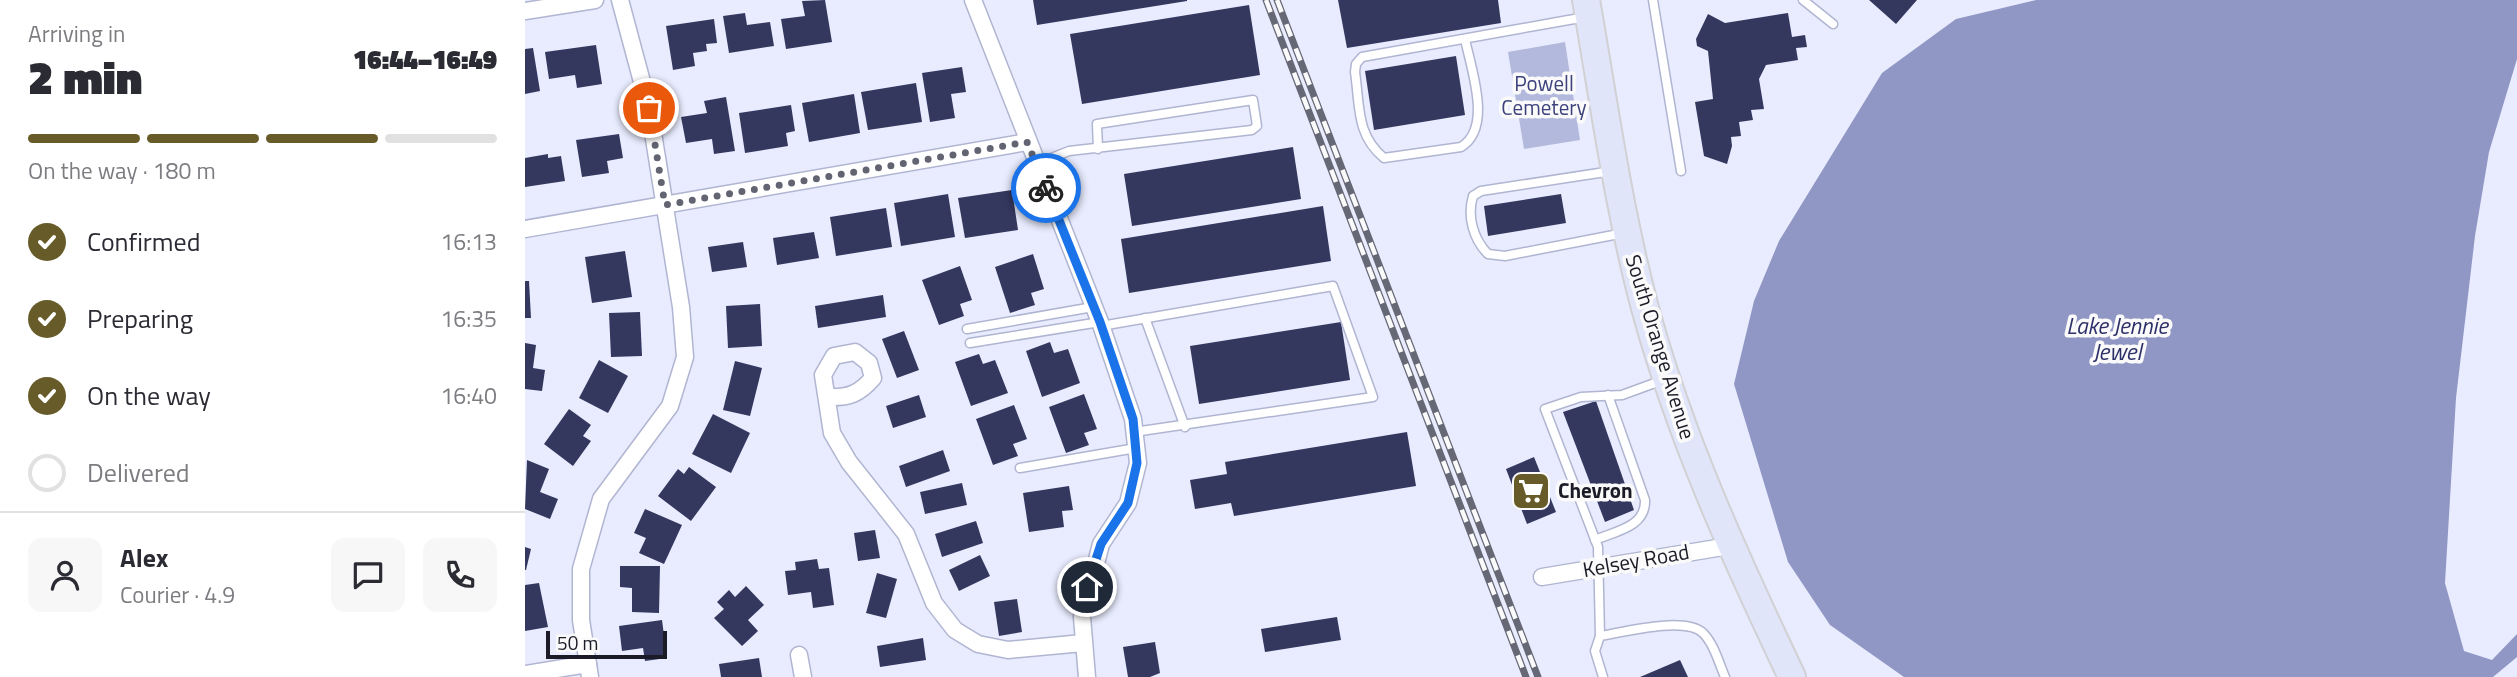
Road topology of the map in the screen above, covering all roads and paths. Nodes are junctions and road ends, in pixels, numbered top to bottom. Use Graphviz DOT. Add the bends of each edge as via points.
graph roads {
  1 [pos="595,0"];
  2 [pos="620,0"];
  3 [pos="974,0"];
  4 [pos="1653,0"];
  5 [pos="1803,0"];
  6 [pos="1588,8"];
  7 [pos="525,12"];
  8 [pos="1833,24"];
  9 [pos="1465,39"];
  10 [pos="1027,142"];
  11 [pos="1098,149"];
  12 [pos="1036,164"];
  13 [pos="1615,170"];
  14 [pos="1681,171"];
  15 [pos="665,205"];
  16 [pos="525,229"];
  17 [pos="1627,232"];
  18 [pos="1098,318"];
  19 [pos="1145,318"];
  20 [pos="967,329"];
  21 [pos="970,343"];
  22 [pos="1666,379"];
  23 [pos="1608,395"];
  24 [pos="827,397"];
  25 [pos="1185,427"];
  26 [pos="1135,440"];
  27 [pos="1020,468"];
  28 [pos="1595,540"];
  29 [pos="1730,546"];
  30 [pos="1599,568"];
  31 [pos="1542,577"];
  32 [pos="1600,636"];
  33 [pos="1083,643"];
  34 [pos="799,655"];
  35 [pos="589,670"];
  36 [pos="525,674"];
  37 [pos="803,677"];
  38 [pos="1087,677"];
  39 [pos="1603,677"];
  40 [pos="1725,677"];
  41 [pos="1792,677"];
  1 -- 7 [label="street"];
  2 -- 15 [label="street" via="649,108"];
  3 -- 10 [label="street"];
  4 -- 14 [label="lane"];
  5 -- 8 [label="lane"];
  6 -- 9 [label="lane"];
  6 -- 13 [label="main road, South Orange Avenue"];
  9 -- 9 [label="lane" via="1362,57 1356,64 1363,134 1384,158 1470,142 1477,130 1477,107"];
  10 -- 12 [label="street"];
  10 -- 15 [label="street"];
  11 -- 11 [label="lane" via="1252,130 1257,126 1253,100 1097,124"];
  11 -- 12 [label="lane" via="1069,151"];
  12 -- 18 [label="street"];
  13 -- 17 [label="main road, South Orange Avenue"];
  13 -- 17 [label="lane" via="1481,191 1470,206 1473,226 1487,254 1504,256"];
  15 -- 16 [label="street"];
  15 -- 35 [label="street" via="685,357 670,407 601,499 581,569 581,620"];
  17 -- 22 [label="main road, South Orange Avenue"];
  18 -- 19 [label="lane"];
  18 -- 20 [label="lane"];
  18 -- 21 [label="lane"];
  18 -- 26 [label="street" via="1133,419"];
  19 -- 25 [label="lane"];
  19 -- 25 [label="lane" via="1333,286 1373,397"];
  22 -- 23 [label="lane" via="1622,395"];
  22 -- 29 [label="main road, South Orange Avenue"];
  23 -- 28 [label="lane" via="1645,508 1638,522"];
  23 -- 28 [label="lane" via="1581,397 1545,409"];
  24 -- 33 [label="street" via="832,433 906,534 934,603 955,630 978,644 1008,650"];
  25 -- 26 [label="lane"];
  26 -- 27 [label="lane"];
  26 -- 33 [label="street" via="1137,463 1128,503 1101,544 1087,587"];
  28 -- 30 [label="lane"];
  29 -- 30 [label="street, Kelsey Road"];
  29 -- 41 [label="main road, South Orange Avenue"];
  30 -- 31 [label="street, Kelsey Road"];
  30 -- 32 [label="lane"];
  32 -- 39 [label="lane" via="1595,651"];
  32 -- 40 [label="lane" via="1693,626 1712,646"];
  33 -- 38 [label="street"];
  34 -- 37 [label="street"];
  35 -- 36 [label="street"];
}
